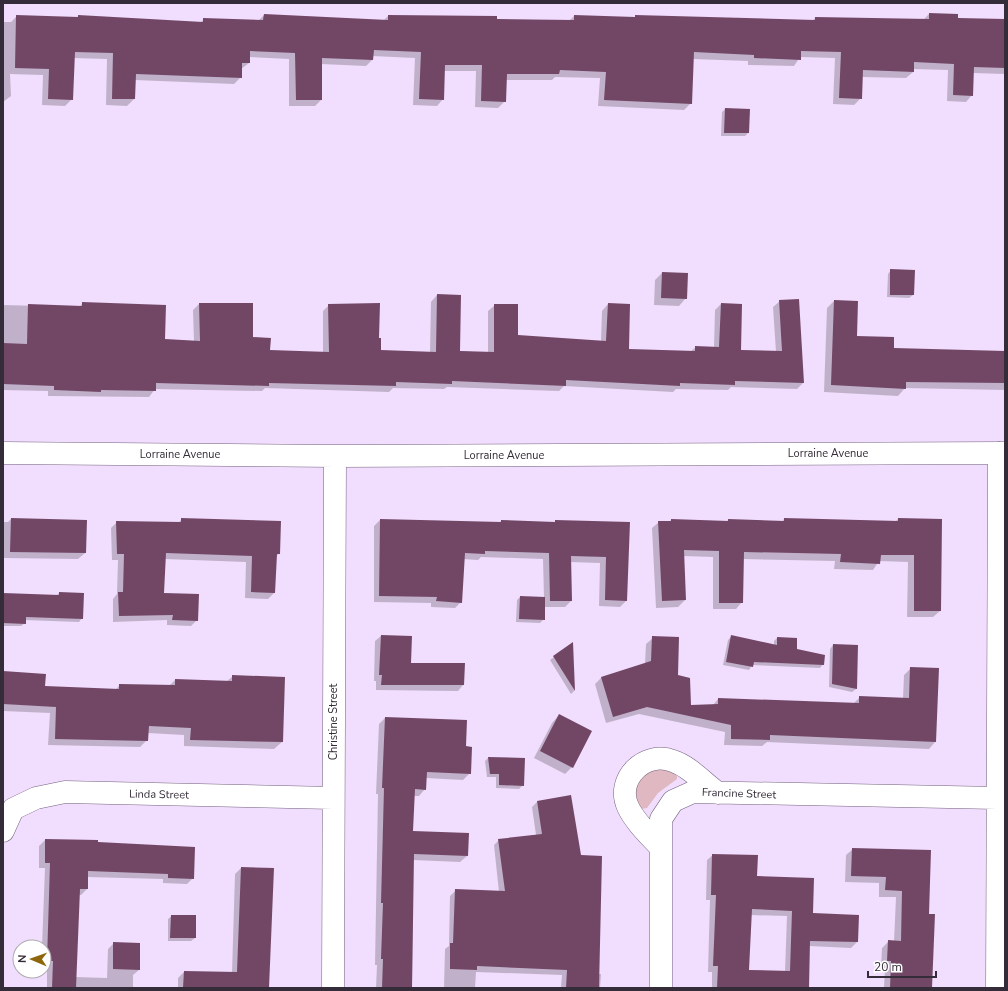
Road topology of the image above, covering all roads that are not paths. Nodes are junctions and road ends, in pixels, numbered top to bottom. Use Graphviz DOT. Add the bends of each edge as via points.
graph roads {
  1 [pos="3,453"];
  2 [pos="1002,453"];
  3 [pos="335,456"];
  4 [pos="718,793"];
  5 [pos="333,798"];
  6 [pos="997,798"];
  7 [pos="3,831"];
  8 [pos="661,848"];
  9 [pos="333,988"];
  10 [pos="661,988"];
  11 [pos="997,988"];
  1 -- 3 [label="street, Lorraine Avenue"];
  2 -- 3 [label="street, Lorraine Avenue"];
  2 -- 6 [label="street"];
  3 -- 5 [label="street, Christine Street"];
  4 -- 6 [label="street, Francine Street"];
  4 -- 8 [label="street, Francine Street" via="693,792 673,801 661,819"];
  4 -- 8 [label="street" via="675,761 655,758 638,766 627,781 627,803 632,813"];
  5 -- 7 [label="street, Linda Street" via="65,792 36,798 14,809"];
  5 -- 9 [label="street, Christine Street"];
  6 -- 11 [label="street"];
  8 -- 10 [label="street, Francine Street"];
}
